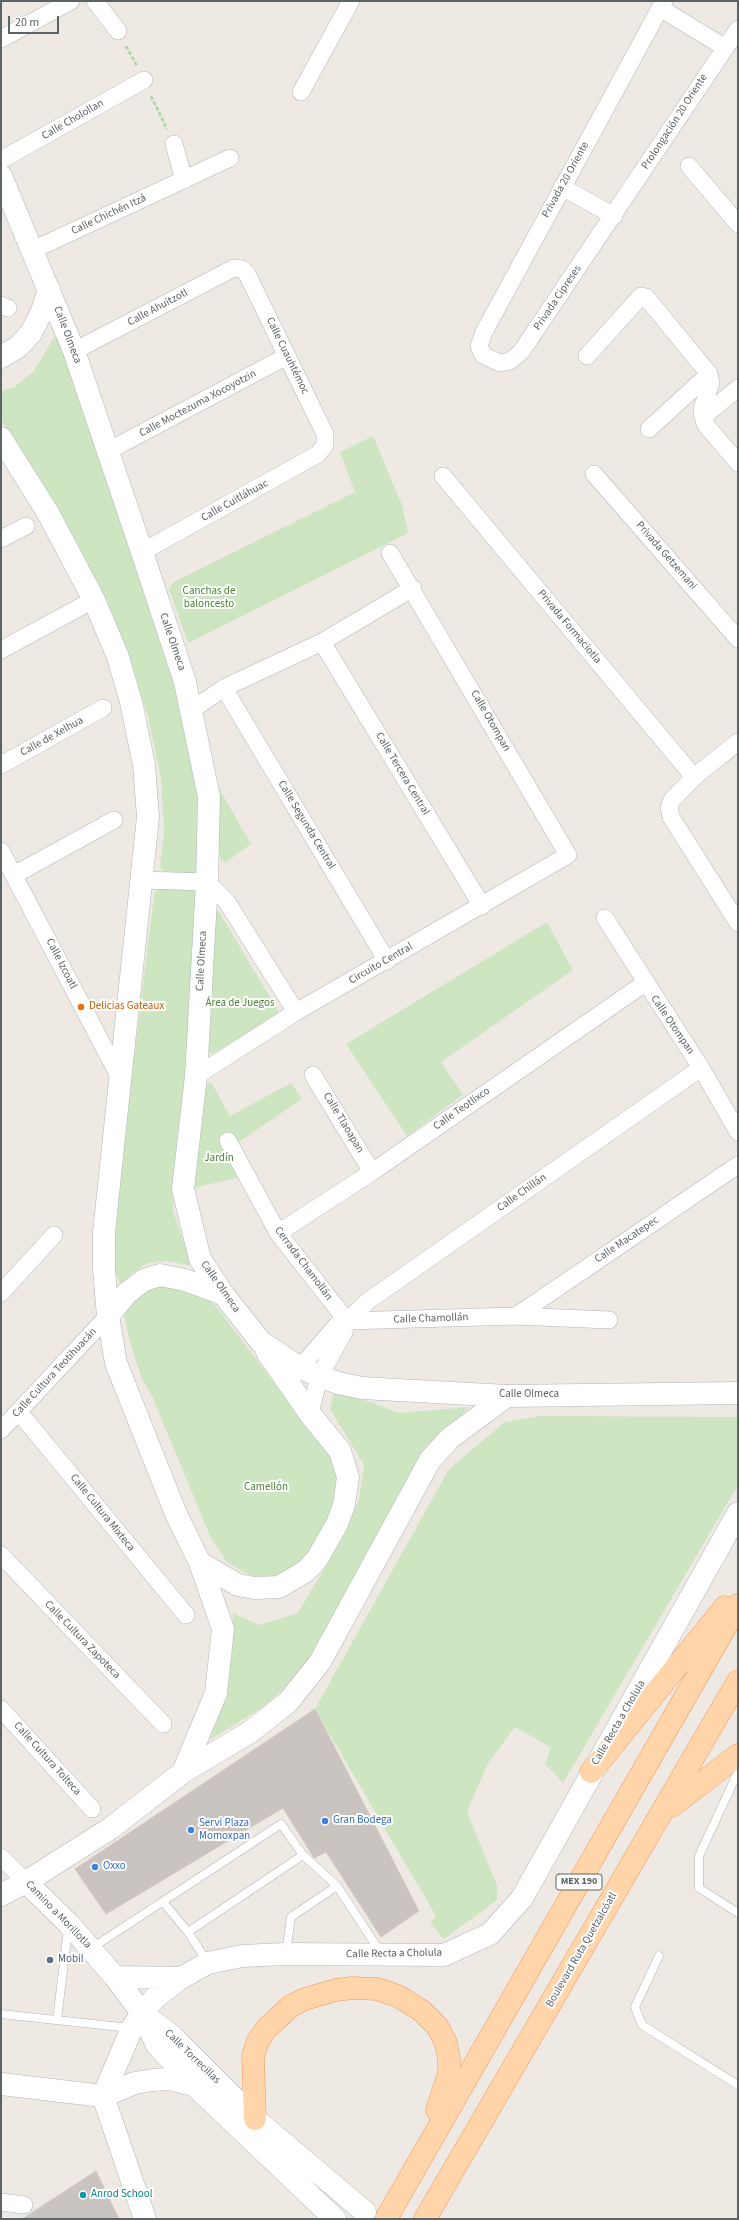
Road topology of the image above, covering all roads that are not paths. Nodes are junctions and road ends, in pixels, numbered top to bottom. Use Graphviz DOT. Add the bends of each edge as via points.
graph roads {
  1 [pos="71,1"];
  2 [pos="95,1"];
  3 [pos="351,1"];
  4 [pos="662,5"];
  5 [pos="118,31"];
  6 [pos="733,38"];
  7 [pos="1,39"];
  8 [pos="144,80"];
  9 [pos="301,92"];
  10 [pos="174,144"];
  11 [pos="230,158"];
  12 [pos="1,160"];
  13 [pos="690,166"];
  14 [pos="1,176"];
  15 [pos="184,180"];
  16 [pos="562,187"];
  17 [pos="614,216"];
  18 [pos="738,224"];
  19 [pos="33,250"];
  20 [pos="242,269"];
  21 [pos="49,289"];
  22 [pos="74,351"];
  23 [pos="287,356"];
  24 [pos="587,356"];
  25 [pos="1,357"];
  26 [pos="491,359"];
  27 [pos="709,374"];
  28 [pos="738,388"];
  29 [pos="703,417"];
  30 [pos="649,429"];
  31 [pos="1,438"];
  32 [pos="325,445"];
  33 [pos="108,451"];
  34 [pos="738,463"];
  35 [pos="594,474"];
  36 [pos="443,476"];
  37 [pos="26,526"];
  38 [pos="1,539"];
  39 [pos="142,552"];
  40 [pos="390,553"];
  41 [pos="412,588"];
  42 [pos="82,606"];
  43 [pos="738,638"];
  44 [pos="322,642"];
  45 [pos="1,650"];
  46 [pos="224,688"];
  47 [pos="103,708"];
  48 [pos="190,711"];
  49 [pos="738,742"];
  50 [pos="1,765"];
  51 [pos="694,777"];
  52 [pos="114,820"];
  53 [pos="1,851"];
  54 [pos="568,855"];
  55 [pos="14,874"];
  56 [pos="142,880"];
  57 [pos="207,882"];
  58 [pos="482,906"];
  59 [pos="605,918"];
  60 [pos="738,923"];
  61 [pos="388,961"];
  62 [pos="644,983"];
  63 [pos="296,1012"];
  64 [pos="701,1068"];
  65 [pos="313,1074"];
  66 [pos="196,1076"];
  67 [pos="120,1078"];
  68 [pos="738,1132"];
  69 [pos="228,1141"];
  70 [pos="738,1164"];
  71 [pos="372,1172"];
  72 [pos="278,1233"];
  73 [pos="54,1235"];
  74 [pos="1,1293"];
  75 [pos="223,1294"];
  76 [pos="108,1316"];
  77 [pos="516,1316"];
  78 [pos="609,1320"];
  79 [pos="347,1321"];
  80 [pos="302,1376"];
  81 [pos="738,1393"];
  82 [pos="507,1396"];
  83 [pos="19,1412"];
  84 [pos="310,1414"];
  85 [pos="1,1430"];
  86 [pos="738,1513"];
  87 [pos="1,1555"];
  88 [pos="200,1563"];
  89 [pos="738,1590"];
  90 [pos="738,1605"];
  91 [pos="186,1615"];
  92 [pos="738,1681"];
  93 [pos="1,1709"];
  94 [pos="163,1724"];
  95 [pos="738,1755"];
  96 [pos="183,1772"];
  97 [pos="591,1772"];
  98 [pos="738,1772"];
  99 [pos="92,1809"];
  100 [pos="663,1813"];
  101 [pos="303,1855"];
  102 [pos="1,1857"];
  103 [pos="26,1882"];
  104 [pos="337,1886"];
  105 [pos="1,1896"];
  106 [pos="163,1902"];
  107 [pos="738,1913"];
  108 [pos="69,1924"];
  109 [pos="188,1932"];
  110 [pos="91,1949"];
  111 [pos="285,1954"];
  112 [pos="382,1954"];
  113 [pos="659,1956"];
  114 [pos="208,1963"];
  115 [pos="115,1977"];
  116 [pos="181,1978"];
  117 [pos="1,2014"];
  118 [pos="57,2020"];
  119 [pos="137,2020"];
  120 [pos="1,2084"];
  121 [pos="194,2085"];
  122 [pos="738,2085"];
  123 [pos="103,2096"];
  124 [pos="255,2119"];
  125 [pos="419,2160"];
  126 [pos="1,2202"];
  127 [pos="24,2205"];
  128 [pos="366,2212"];
  129 [pos="145,2219"];
  130 [pos="335,2219"];
  131 [pos="386,2219"];
  132 [pos="425,2219"];
  1 -- 7 [label="street"];
  2 -- 5 [label="street"];
  3 -- 9 [label="street"];
  4 -- 6 [label="street"];
  4 -- 16 [label="street, Privada 20 Oriente"];
  6 -- 17 [label="street, Prolongación 20 Oriente"];
  8 -- 12 [label="street, Calle Cholollan"];
  10 -- 15 [label="street"];
  11 -- 15 [label="street, Calle Chichén Itzá"];
  13 -- 18 [label="street"];
  14 -- 19 [label="street, Calle Olmeca"];
  15 -- 19 [label="street, Calle Chichén Itzá"];
  16 -- 17 [label="street"];
  16 -- 26 [label="street, Privada 20 Oriente" via="484,332 480,346 483,355"];
  17 -- 26 [label="street, Privada Cipreses" via="521,352 510,361 500,363"];
  19 -- 21 [label="street, Calle Olmeca"];
  20 -- 22 [label="street, Calle Ahuitzotl" via="234,268"];
  20 -- 23 [label="street, Calle Cuauhtémoc" via="248,274"];
  21 -- 22 [label="street, Calle Olmeca"];
  21 -- 25 [label="street" via="31,333 18,347"];
  22 -- 33 [label="street, Calle Olmeca"];
  23 -- 32 [label="street, Calle Cuauhtémoc" via="325,434"];
  23 -- 33 [label="street, Calle Moctezuma Xocoyotzin"];
  24 -- 27 [label="street" via="641,296 646,297"];
  27 -- 29 [label="street" via="711,382 702,409"];
  27 -- 30 [label="street"];
  28 -- 29 [label="street"];
  29 -- 34 [label="street" via="705,424"];
  31 -- 56 [label="street" via="48,513 94,600 118,657 131,702 144,765 148,817"];
  32 -- 39 [label="street, Calle Cuitláhuac" via="318,454"];
  33 -- 39 [label="street, Calle Olmeca"];
  35 -- 43 [label="street, Privada Getzemani"];
  36 -- 51 [label="street, Privada Formaciotla"];
  37 -- 38 [label="street"];
  39 -- 48 [label="street, Calle Olmeca" via="185,682"];
  40 -- 41 [label="street, Calle Otompan"];
  41 -- 44 [label="street"];
  41 -- 54 [label="street, Calle Otompan"];
  42 -- 45 [label="street"];
  44 -- 46 [label="street"];
  44 -- 58 [label="street, Calle Tercera Central"];
  46 -- 48 [label="street"];
  46 -- 61 [label="street, Calle Segunda Central"];
  47 -- 50 [label="street, Calle de Xelhua"];
  48 -- 57 [label="street, Calle Olmeca" via="209,797"];
  49 -- 51 [label="street"];
  51 -- 60 [label="street" via="672,800 669,807 671,817"];
  52 -- 55 [label="street"];
  53 -- 55 [label="street, Calle Izcoatl"];
  54 -- 58 [label="street, Circuito Central"];
  55 -- 67 [label="street, Calle Izcoatl"];
  56 -- 57 [label="street"];
  56 -- 67 [label="street"];
  57 -- 63 [label="street" via="227,902"];
  57 -- 66 [label="street, Calle Olmeca"];
  58 -- 61 [label="street, Circuito Central"];
  59 -- 62 [label="street, Calle Otompan"];
  61 -- 63 [label="street, Circuito Central"];
  62 -- 64 [label="street, Calle Otompan"];
  62 -- 71 [label="street, Calle Teotlixco"];
  63 -- 66 [label="street, Circuito Central"];
  64 -- 68 [label="street, Calle Otompan"];
  64 -- 79 [label="street, Calle Chillán" via="368,1301"];
  65 -- 71 [label="street, Calle Tlaoapan"];
  66 -- 75 [label="street, Calle Olmeca" via="183,1189 200,1259"];
  67 -- 76 [label="street" via="104,1232"];
  69 -- 72 [label="street, Cerrada Chamollán"];
  70 -- 77 [label="street, Calle Macatepec"];
  71 -- 72 [label="street, Calle Teotlixco"];
  72 -- 79 [label="street, Cerrada Chamollán"];
  73 -- 74 [label="street"];
  75 -- 76 [label="street" via="185,1280 160,1275 144,1280 127,1293"];
  75 -- 80 [label="street, Calle Olmeca" via="260,1342"];
  76 -- 83 [label="street, Calle Cultura Teotihuacán"];
  76 -- 88 [label="street" via="116,1363 176,1514"];
  77 -- 78 [label="street, Calle Chamollán"];
  77 -- 79 [label="street, Calle Chamollán"];
  79 -- 80 [label="street, Calle Chillán" via="344,1332"];
  80 -- 82 [label="street, Calle Olmeca" via="362,1388"];
  80 -- 84 [label="street"];
  80 -- 84 [label="street, Calle Chillán"];
  81 -- 82 [label="street, Calle Olmeca"];
  82 -- 96 [label="street" via="450,1438 430,1460 320,1662 288,1702 250,1732"];
  83 -- 85 [label="street, Calle Cultura Teotihuacán"];
  83 -- 91 [label="street, Calle Cultura Mixteca"];
  84 -- 88 [label="street" via="340,1451 348,1477 347,1493 337,1524 317,1559 294,1580 279,1587 238,1585"];
  86 -- 97 [label="street, Calle Recta a Cholula"];
  87 -- 94 [label="street, Calle Cultura Zapoteca"];
  88 -- 96 [label="street" via="223,1629 216,1693"];
  89 -- 97 [label="main road"];
  90 -- 125 [label="main road, MEX 190"];
  92 -- 100 [label="main road, Boulevard Ruta Quetzalcóatl / MEX 190"];
  93 -- 99 [label="street, Calle Cultura Tolteca"];
  95 -- 100 [label="main road"];
  96 -- 103 [label="street" via="111,1828"];
  97 -- 112 [label="street, Calle Recta a Cholula" via="522,1898 490,1934 444,1955"];
  98 -- 107 [label="lane" via="699,1856 699,1888"];
  100 -- 132 [label="main road, Boulevard Ruta Quetzalcóatl / MEX 190"];
  101 -- 104 [label="lane"];
  101 -- 106 [label="lane" via="281,1824"];
  101 -- 109 [label="lane"];
  102 -- 103 [label="street, Camino a Morillotla"];
  103 -- 105 [label="street"];
  103 -- 108 [label="street, Camino a Morillotla"];
  104 -- 111 [label="lane" via="291,1917"];
  104 -- 112 [label="lane"];
  106 -- 109 [label="lane"];
  106 -- 110 [label="lane"];
  108 -- 110 [label="street, Camino a Morillotla"];
  108 -- 118 [label="lane"];
  109 -- 114 [label="lane"];
  110 -- 115 [label="street, Camino a Morillotla"];
  111 -- 112 [label="street, Calle Recta a Cholula"];
  111 -- 114 [label="street, Calle Recta a Cholula" via="242,1956"];
  113 -- 122 [label="lane" via="635,2007 642,2025"];
  114 -- 116 [label="street, Calle Recta a Cholula"];
  115 -- 116 [label="street"];
  115 -- 119 [label="street, Camino a Morillotla"];
  116 -- 119 [label="street, Calle Recta a Cholula" via="155,1998"];
  117 -- 118 [label="lane"];
  118 -- 119 [label="lane"];
  119 -- 121 [label="street, Calle Torrecillas"];
  119 -- 123 [label="street, Calle Recta a Cholula"];
  119 -- 124 [label="street, Calle Torrecillas" via="172,2036"];
  120 -- 123 [label="street"];
  121 -- 123 [label="street" via="169,2079 153,2080 135,2083"];
  121 -- 130 [label="street, Calle Torrecillas"];
  123 -- 129 [label="street"];
  124 -- 125 [label="main road" via="253,2056 258,2041 267,2028 287,2010 305,1999 336,1990 377,1989 398,1996 422,2011 437,2026 446,2043 449,2073"];
  124 -- 128 [label="street, Calle Torrecillas"];
  125 -- 131 [label="main road"];
  126 -- 127 [label="street"];
}
